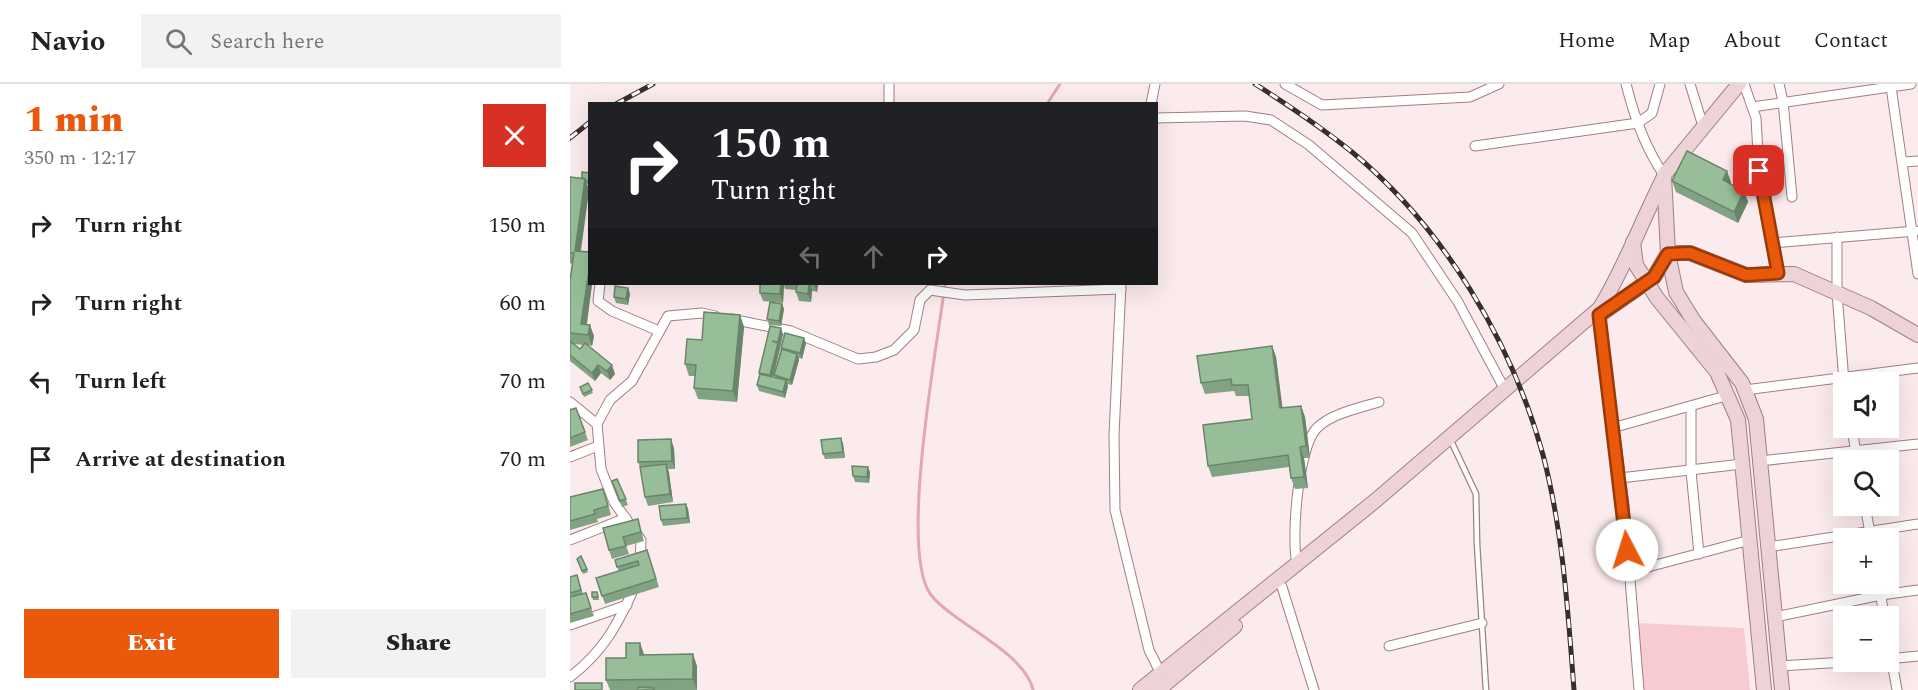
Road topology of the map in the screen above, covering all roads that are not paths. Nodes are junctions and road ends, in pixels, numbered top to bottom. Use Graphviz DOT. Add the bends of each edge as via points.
graph roads {
  1 [pos="889,84"];
  2 [pos="1155,84"];
  3 [pos="1285,84"];
  4 [pos="1499,84"];
  5 [pos="1626,84"];
  6 [pos="1660,84"];
  7 [pos="1690,84"];
  8 [pos="1739,84"];
  9 [pos="1744,84"];
  10 [pos="1779,84"];
  11 [pos="1911,84"];
  12 [pos="1891,87"];
  13 [pos="1854,88"];
  14 [pos="1783,101"];
  15 [pos="889,102"];
  16 [pos="1151,102"];
  17 [pos="1752,107"];
  18 [pos="1158,118"];
  19 [pos="1638,123"];
  20 [pos="1703,126"];
  21 [pos="1475,146"];
  22 [pos="1918,160"];
  23 [pos="1903,162"];
  24 [pos="1664,176"];
  25 [pos="1792,197"];
  26 [pos="1915,231"];
  27 [pos="1837,237"];
  28 [pos="1633,240"];
  29 [pos="1772,243"];
  30 [pos="1668,254"];
  31 [pos="1778,273"];
  32 [pos="1918,274"];
  33 [pos="1646,282"];
  34 [pos="600,285"];
  35 [pos="1121,286"];
  36 [pos="1837,293"];
  37 [pos="1599,315"];
  38 [pos="659,331"];
  39 [pos="1918,335"];
  40 [pos="1918,368"];
  41 [pos="1842,372"];
  42 [pos="1893,372"];
  43 [pos="1833,381"];
  44 [pos="1504,388"];
  45 [pos="1745,390"];
  46 [pos="1729,395"];
  47 [pos="570,402"];
  48 [pos="1379,402"];
  49 [pos="1691,406"];
  50 [pos="597,424"];
  51 [pos="1612,428"];
  52 [pos="1452,443"];
  53 [pos="1918,444"];
  54 [pos="598,446"];
  55 [pos="1884,450"];
  56 [pos="1833,456"];
  57 [pos="570,457"];
  58 [pos="1760,461"];
  59 [pos="1742,464"];
  60 [pos="1691,471"];
  61 [pos="1620,478"];
  62 [pos="626,518"];
  63 [pos="1918,524"];
  64 [pos="1899,528"];
  65 [pos="1833,539"];
  66 [pos="570,540"];
  67 [pos="1750,540"];
  68 [pos="1768,547"];
  69 [pos="1699,554"];
  70 [pos="1297,564"];
  71 [pos="1629,572"];
  72 [pos="1282,587"];
  73 [pos="1918,590"];
  74 [pos="1881,595"];
  75 [pos="627,605"];
  76 [pos="1883,606"];
  77 [pos="1775,617"];
  78 [pos="1482,623"];
  79 [pos="570,625"];
  80 [pos="1389,646"];
  81 [pos="1918,656"];
  82 [pos="1899,658"];
  83 [pos="1833,663"];
  84 [pos="1779,666"];
  85 [pos="1893,672"];
  86 [pos="570,677"];
  87 [pos="1162,685"];
  88 [pos="1140,690"];
  89 [pos="1314,690"];
  90 [pos="1486,690"];
  91 [pos="1639,690"];
  92 [pos="1764,690"];
  93 [pos="1782,690"];
  94 [pos="1897,690"];
  1 -- 15 [label="street"];
  2 -- 16 [label="street"];
  3 -- 4 [label="street" via="1322,105 1470,97"];
  5 -- 19 [label="street"];
  6 -- 19 [label="street" via="1652,113"];
  7 -- 20 [label="street"];
  8 -- 20 [label="main road"];
  9 -- 17 [label="street"];
  10 -- 14 [label="street"];
  11 -- 12 [label="street"];
  12 -- 13 [label="street"];
  12 -- 23 [label="street"];
  13 -- 14 [label="street"];
  14 -- 17 [label="street"];
  14 -- 25 [label="street"];
  17 -- 29 [label="street"];
  18 -- 44 [label="street" via="1245,116 1271,120 1309,145 1412,233 1458,302"];
  19 -- 21 [label="street"];
  19 -- 24 [label="street"];
  20 -- 24 [label="main road"];
  22 -- 23 [label="street"];
  23 -- 26 [label="street"];
  24 -- 28 [label="main road"];
  24 -- 30 [label="main road"];
  26 -- 27 [label="street"];
  26 -- 32 [label="street"];
  27 -- 29 [label="street"];
  27 -- 36 [label="street"];
  28 -- 33 [label="main road" via="1636,265"];
  28 -- 44 [label="main road" via="1600,308"];
  29 -- 31 [label="street"];
  30 -- 31 [label="main road" via="1690,253 1746,275"];
  30 -- 33 [label="main road" via="1654,277"];
  30 -- 45 [label="main road" via="1676,292"];
  31 -- 36 [label="main road" via="1794,274"];
  33 -- 37 [label="main road"];
  33 -- 46 [label="main road" via="1717,372"];
  34 -- 38 [label="street" via="598,301"];
  35 -- 38 [label="street" via="965,295 930,290 920,300 914,330 894,350 876,357 858,358 791,330 702,313 668,316"];
  35 -- 87 [label="street" via="1114,435 1116,510 1149,650"];
  36 -- 39 [label="main road"];
  36 -- 41 [label="street"];
  37 -- 51 [label="street"];
  37 -- 52 [label="main road"];
  38 -- 50 [label="street" via="632,381 610,400"];
  40 -- 42 [label="street"];
  43 -- 45 [label="street"];
  44 -- 70 [label="main road"];
  45 -- 58 [label="main road" via="1756,419"];
  46 -- 49 [label="street"];
  46 -- 59 [label="main road" via="1738,420"];
  47 -- 50 [label="street"];
  48 -- 70 [label="street" via="1339,415 1315,430 1301,467 1293,545"];
  49 -- 51 [label="street"];
  49 -- 60 [label="street"];
  50 -- 54 [label="street"];
  51 -- 61 [label="street"];
  52 -- 72 [label="main road"];
  52 -- 78 [label="lane" via="1476,494"];
  53 -- 55 [label="street"];
  54 -- 57 [label="street"];
  54 -- 62 [label="street" via="601,469 614,502"];
  56 -- 58 [label="street"];
  58 -- 68 [label="main road"];
  59 -- 60 [label="street"];
  59 -- 67 [label="main road"];
  60 -- 61 [label="street"];
  60 -- 69 [label="street"];
  61 -- 71 [label="street"];
  62 -- 66 [label="street"];
  62 -- 75 [label="street" via="641,540 639,578"];
  63 -- 64 [label="street"];
  65 -- 68 [label="street"];
  67 -- 69 [label="street"];
  67 -- 92 [label="main road"];
  68 -- 77 [label="main road"];
  69 -- 71 [label="street"];
  70 -- 87 [label="main road"];
  71 -- 91 [label="street"];
  72 -- 87 [label="main road"];
  72 -- 89 [label="street"];
  73 -- 74 [label="street"];
  74 -- 76 [label="street"];
  74 -- 77 [label="street"];
  75 -- 79 [label="street"];
  75 -- 86 [label="street" via="618,625 590,661"];
  77 -- 84 [label="main road"];
  78 -- 80 [label="street"];
  78 -- 90 [label="lane"];
  81 -- 82 [label="street"];
  83 -- 84 [label="street"];
  84 -- 93 [label="main road"];
  85 -- 94 [label="street"];
  87 -- 88 [label="main road"];
}
